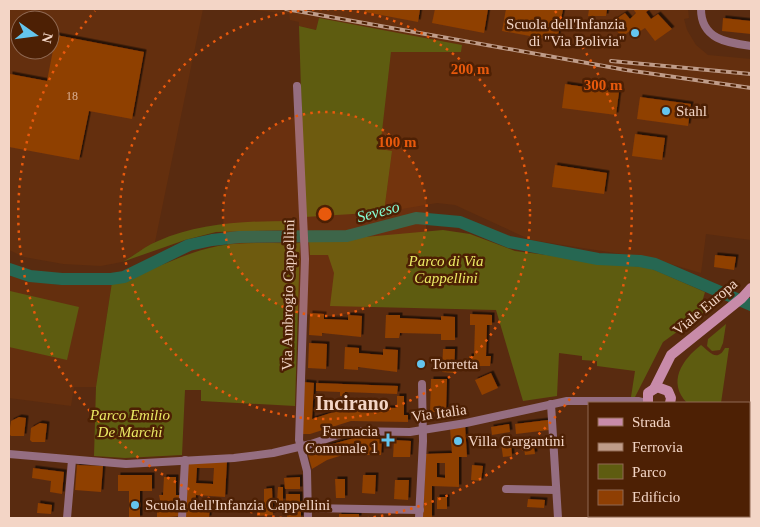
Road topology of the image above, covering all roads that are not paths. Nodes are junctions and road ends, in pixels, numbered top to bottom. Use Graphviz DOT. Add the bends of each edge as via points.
graph roads {
  1 [pos="701,9"];
  2 [pos="751,46"];
  3 [pos="297,86"];
  4 [pos="751,288"];
  5 [pos="678,350"];
  6 [pos="422,384"];
  7 [pos="647,398"];
  8 [pos="671,399"];
  9 [pos="551,404"];
  10 [pos="422,430"];
  11 [pos="300,445"];
  12 [pos="9,454"];
  13 [pos="72,460"];
  14 [pos="185,460"];
  15 [pos="506,489"];
  16 [pos="556,490"];
  17 [pos="308,508"];
  18 [pos="419,514"];
  19 [pos="67,518"];
  20 [pos="182,518"];
  21 [pos="308,518"];
  22 [pos="558,518"];
  1 -- 2 [label="street" via="703,22 713,37"];
  3 -- 11 [label="street, Via Ambrogio Cappellini" via="305,243"];
  4 -- 5 [label="street, Viale Europa"];
  5 -- 7 [label="street, Viale Europa" via="668,360"];
  5 -- 8 [label="street, Viale Europa" via="667,372"];
  6 -- 10 [label="street"];
  7 -- 8 [label="street" via="661,388"];
  7 -- 9 [label="street, Via Italia"];
  9 -- 10 [label="street, Via Italia"];
  9 -- 16 [label="street"];
  10 -- 11 [label="street, Via Italia" via="350,431"];
  10 -- 18 [label="street"];
  11 -- 14 [label="street, Via Italia" via="273,453"];
  11 -- 17 [label="street, Via Ambrogio Cappellini" via="307,471"];
  12 -- 13 [label="street, Via Italia"];
  13 -- 14 [label="street, Via Italia" via="126,464"];
  13 -- 19 [label="street"];
  14 -- 20 [label="street"];
  15 -- 16 [label="street"];
  16 -- 22 [label="street"];
  17 -- 18 [label="street"];
  17 -- 21 [label="street, Via Ambrogio Cappellini"];
}
